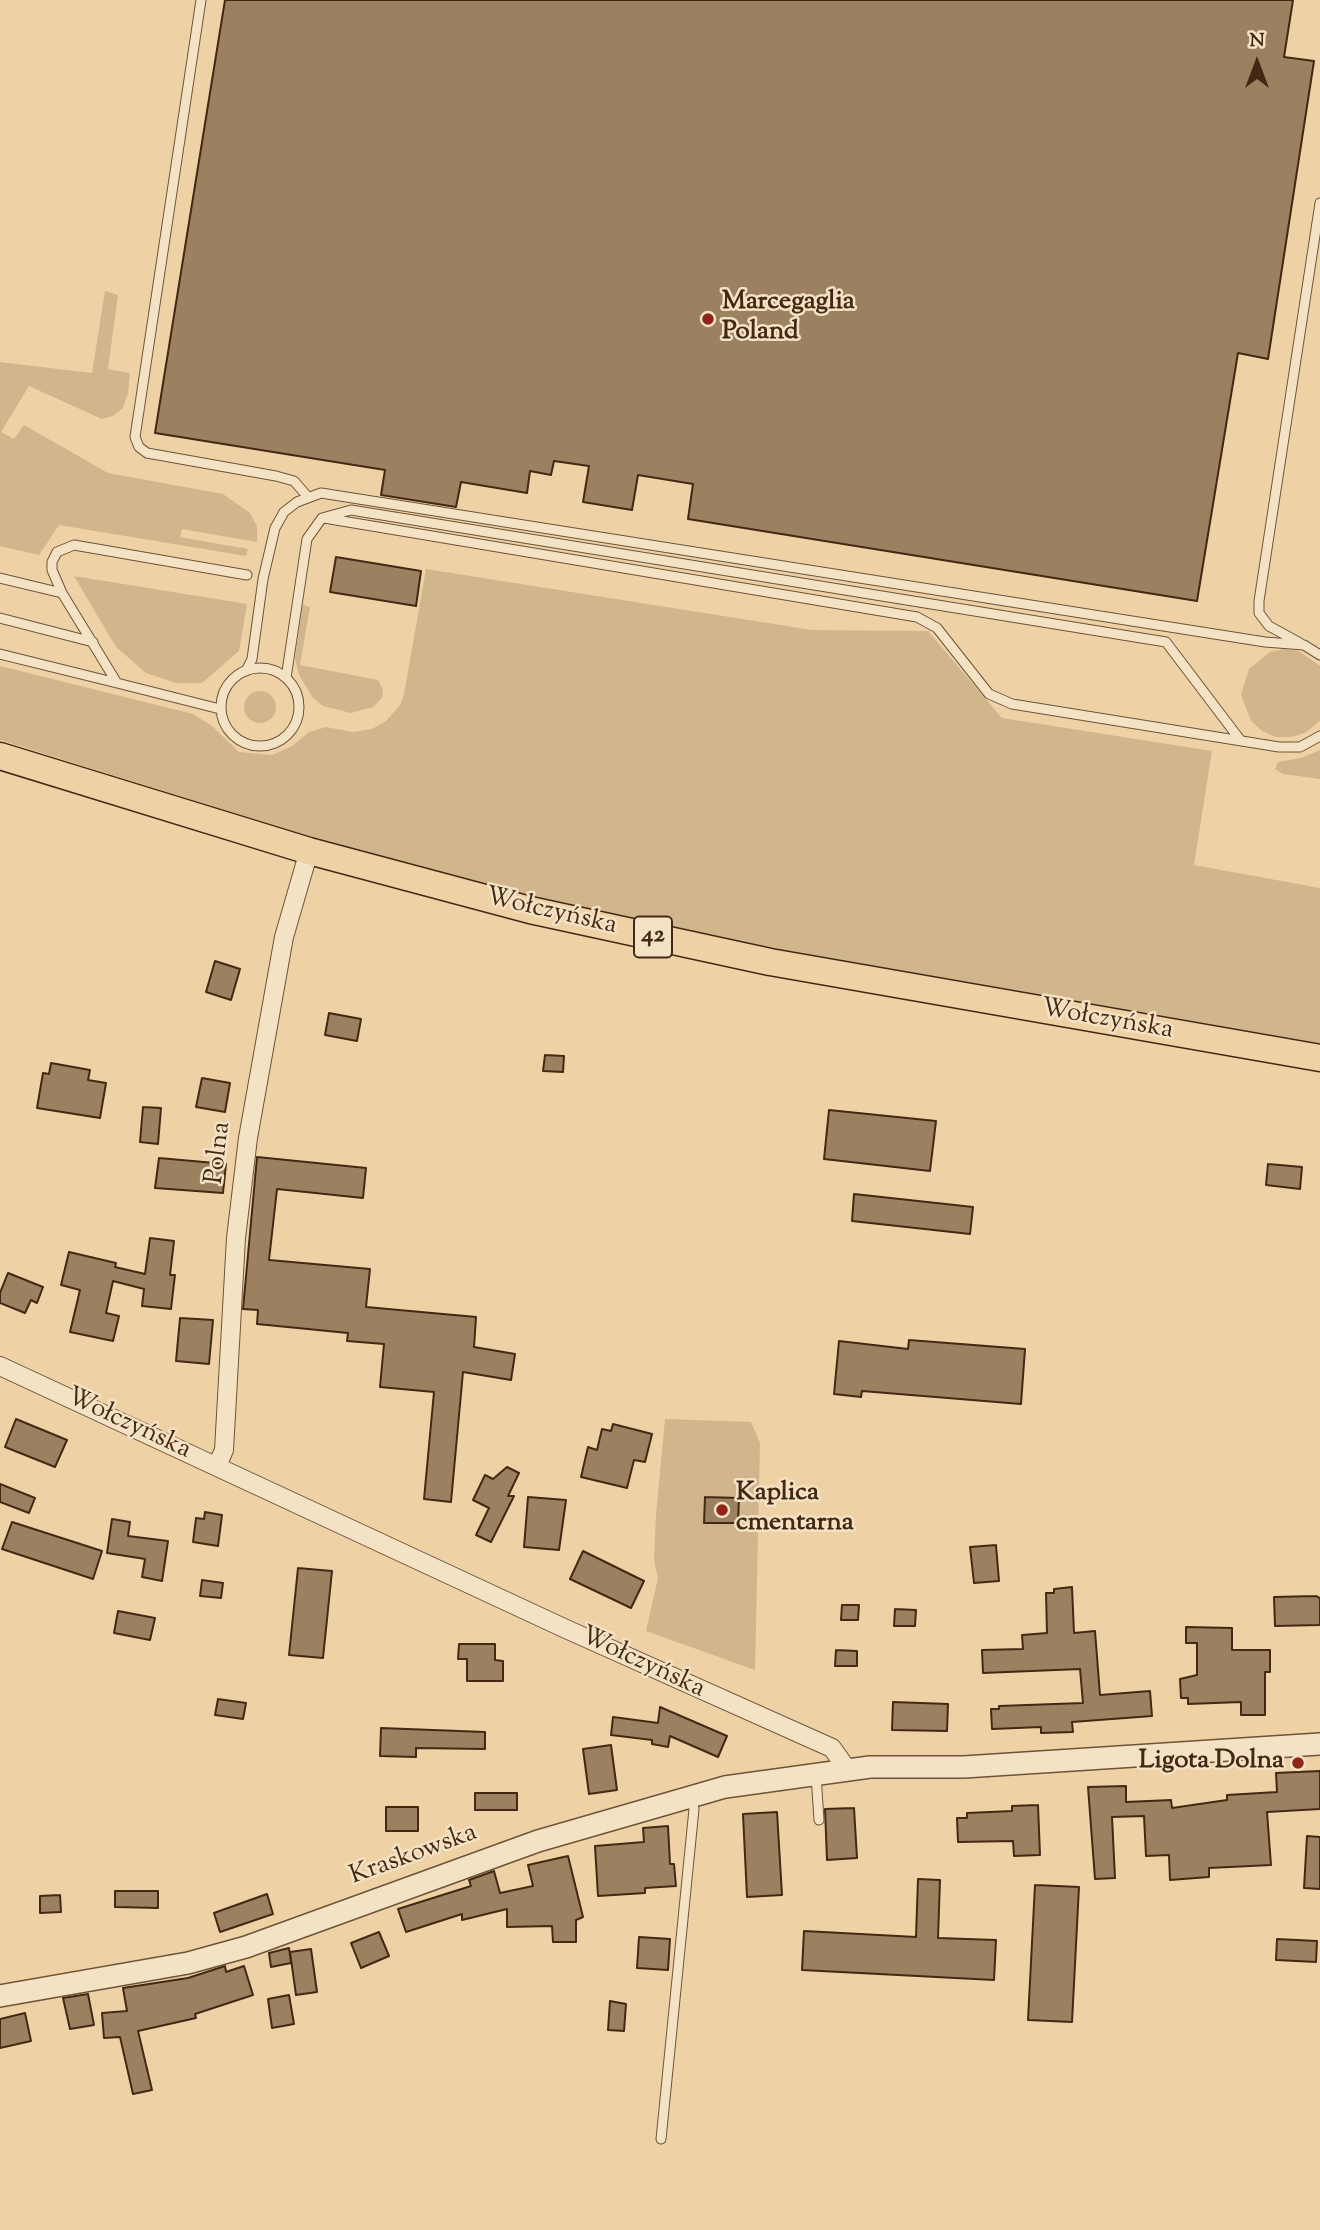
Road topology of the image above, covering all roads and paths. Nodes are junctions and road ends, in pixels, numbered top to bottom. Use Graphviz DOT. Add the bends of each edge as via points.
graph roads {
  1 [pos="201,0"];
  2 [pos="1320,203"];
  3 [pos="308,496"];
  4 [pos="322,518"];
  5 [pos="247,575"];
  6 [pos="0,578"];
  7 [pos="62,593"];
  8 [pos="0,618"];
  9 [pos="93,642"];
  10 [pos="1304,645"];
  11 [pos="0,654"];
  12 [pos="1320,655"];
  13 [pos="246,671"];
  14 [pos="286,678"];
  15 [pos="117,683"];
  16 [pos="220,709"];
  17 [pos="1320,736"];
  18 [pos="1241,741"];
  19 [pos="0,756"];
  20 [pos="309,851"];
  21 [pos="1320,1058"];
  22 [pos="0,1366"];
  23 [pos="217,1466"];
  24 [pos="1320,1744"];
  25 [pos="847,1769"];
  26 [pos="816,1773"];
  27 [pos="691,1795"];
  28 [pos="819,1820"];
  29 [pos="0,1996"];
  30 [pos="661,2139"];
  1 -- 3 [label="lane" via="135,437 147,453 287,478"];
  2 -- 10 [label="lane" via="1259,601 1259,613 1269,626"];
  3 -- 10 [label="lane" via="321,493 372,499"];
  3 -- 13 [label="lane" via="284,512 275,528"];
  4 -- 14 [label="lane" via="307,539"];
  4 -- 18 [label="lane" via="917,617 937,628 997,700"];
  4 -- 18 [label="lane" via="351,510 1166,642"];
  5 -- 7 [label="lane" via="74,545 57,552 52,562"];
  6 -- 7 [label="lane"];
  7 -- 9 [label="lane"];
  8 -- 9 [label="lane"];
  9 -- 15 [label="lane"];
  10 -- 12 [label="lane"];
  11 -- 15 [label="lane"];
  13 -- 14 [label="lane" via="267,669"];
  13 -- 16 [label="lane" via="228,685"];
  14 -- 16 [label="lane" via="298,697 298,713 292,730 272,744 260,746 236,738"];
  15 -- 16 [label="lane"];
  17 -- 18 [label="lane" via="1291,747"];
  19 -- 20 [label="main road, Wołczyńska / 42"];
  20 -- 21 [label="main road, Wołczyńska / 42" via="530,910 769,962"];
  20 -- 23 [label="street, Polna" via="284,937 248,1138 236,1238 224,1450"];
  22 -- 23 [label="street, Wołczyńska"];
  23 -- 25 [label="street, Wołczyńska" via="832,1748"];
  24 -- 25 [label="street" via="964,1767"];
  25 -- 26 [label="street, Kraskowska"];
  26 -- 27 [label="street, Kraskowska"];
  26 -- 28 [label="lane"];
  27 -- 29 [label="street, Kraskowska" via="538,1841 246,1947 188,1963"];
  27 -- 30 [label="lane" via="694,1809"];
}
